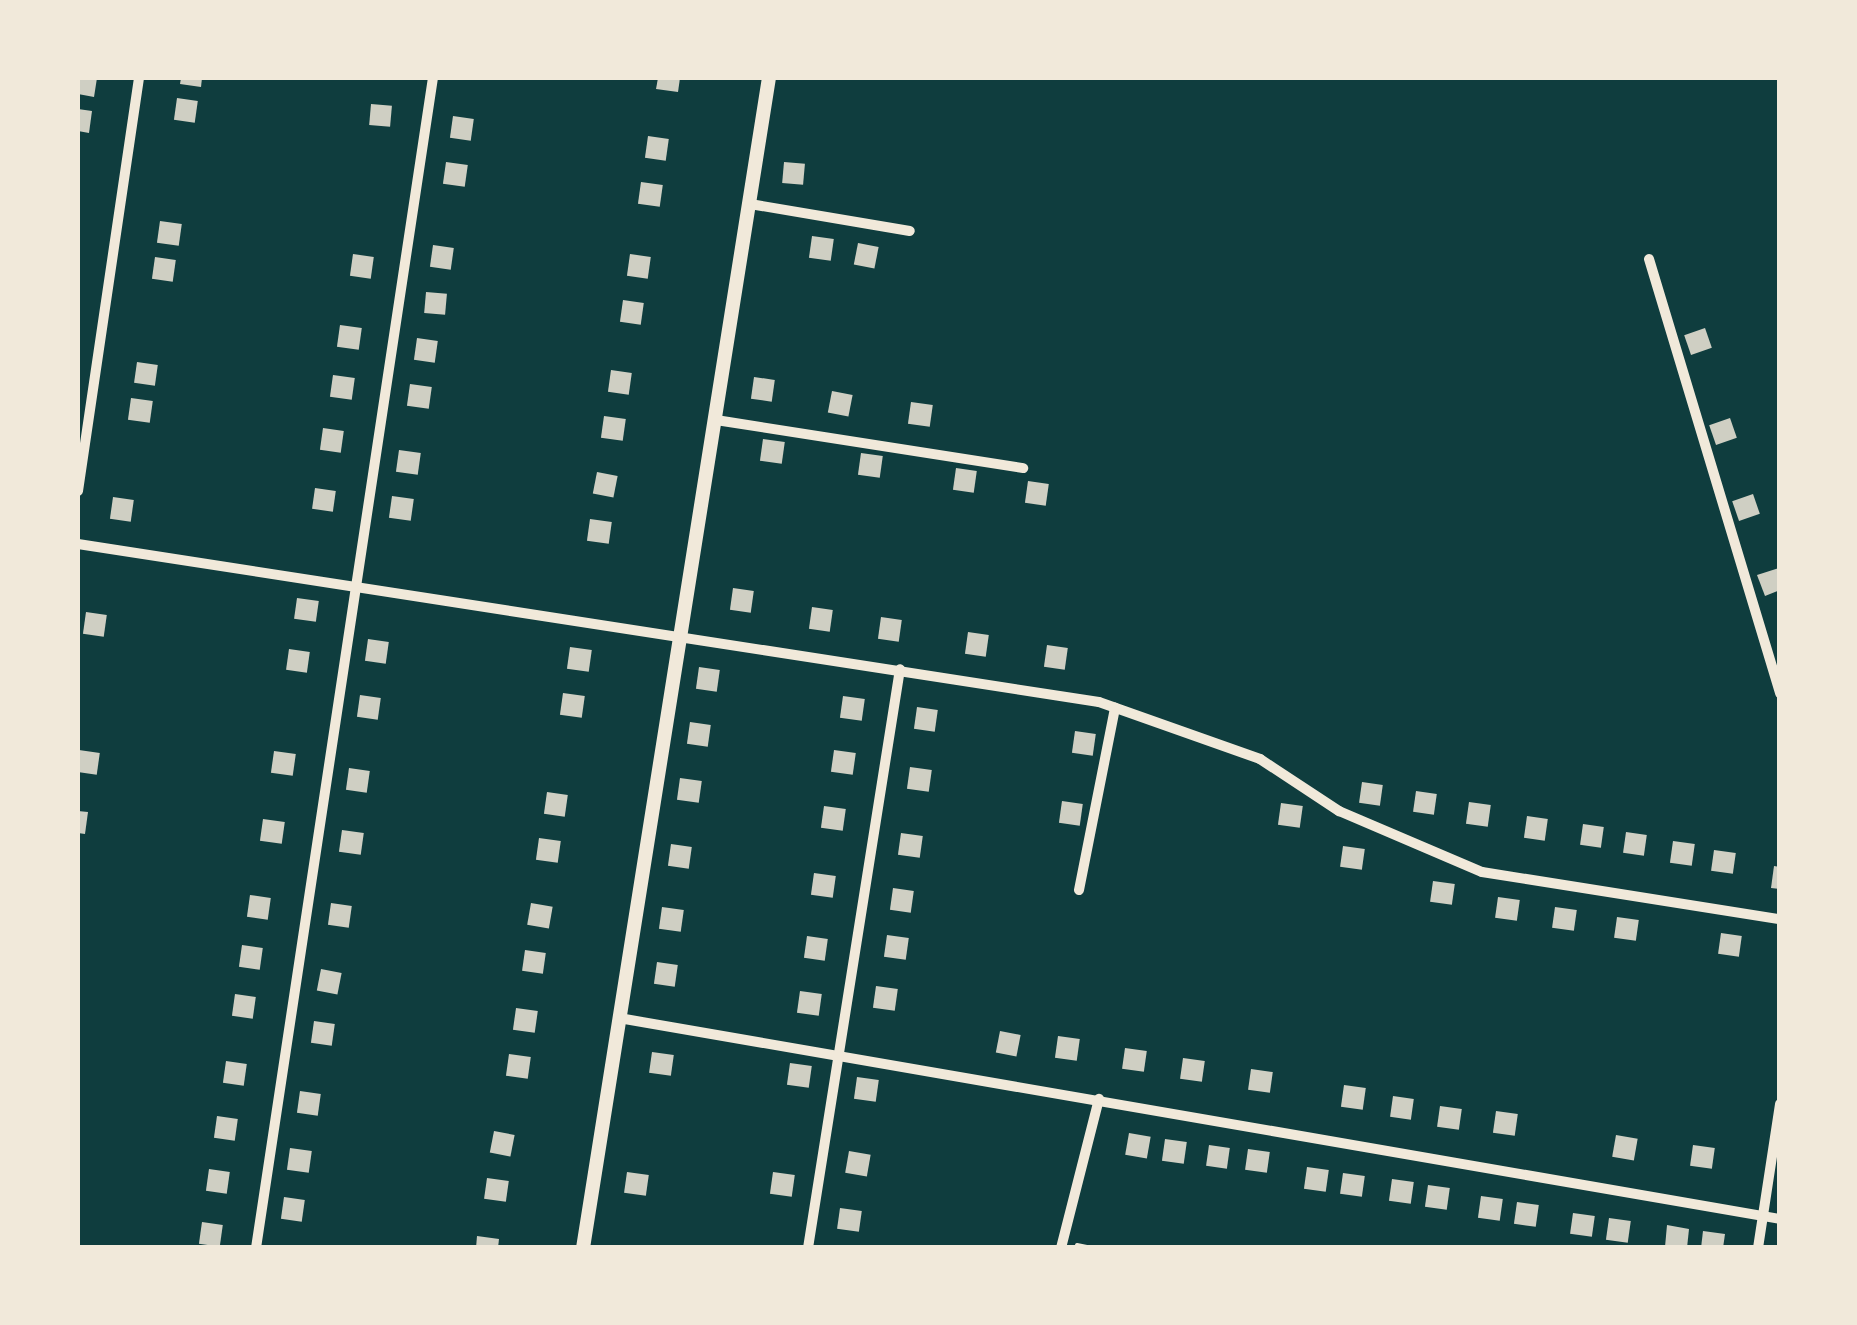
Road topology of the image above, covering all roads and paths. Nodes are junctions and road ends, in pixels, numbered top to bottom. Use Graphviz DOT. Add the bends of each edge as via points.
graph roads {
  1 [pos="140,78"];
  2 [pos="433,78"];
  3 [pos="770,78"];
  4 [pos="750,204"];
  5 [pos="910,231"];
  6 [pos="1649,260"];
  7 [pos="716,420"];
  8 [pos="1023,468"];
  9 [pos="78,491"];
  10 [pos="78,544"];
  11 [pos="351,591"];
  12 [pos="683,632"];
  13 [pos="900,669"];
  14 [pos="1780,694"];
  15 [pos="1115,708"];
  16 [pos="1079,890"];
  17 [pos="1780,919"];
  18 [pos="619,1018"];
  19 [pos="841,1056"];
  20 [pos="1099,1099"];
  21 [pos="1780,1104"];
  22 [pos="1763,1217"];
  23 [pos="1780,1219"];
  24 [pos="256,1248"];
  25 [pos="584,1248"];
  26 [pos="808,1248"];
  27 [pos="1061,1248"];
  28 [pos="1758,1248"];
  1 -- 9 [label="street"];
  2 -- 11 [label="street"];
  3 -- 4 [label="street"];
  4 -- 5 [label="street"];
  4 -- 7 [label="street"];
  6 -- 14 [label="street"];
  7 -- 8 [label="street"];
  7 -- 12 [label="street"];
  10 -- 11 [label="street"];
  11 -- 12 [label="street"];
  11 -- 24 [label="street"];
  12 -- 13 [label="street"];
  12 -- 18 [label="street"];
  13 -- 15 [label="street"];
  13 -- 19 [label="street"];
  15 -- 16 [label="street"];
  15 -- 17 [label="street" via="1260,759 1339,810 1482,872"];
  18 -- 19 [label="street"];
  18 -- 25 [label="street"];
  19 -- 20 [label="street"];
  19 -- 26 [label="street"];
  20 -- 22 [label="street"];
  20 -- 27 [label="street"];
  21 -- 22 [label="street"];
  22 -- 23 [label="street"];
  22 -- 28 [label="street"];
}
